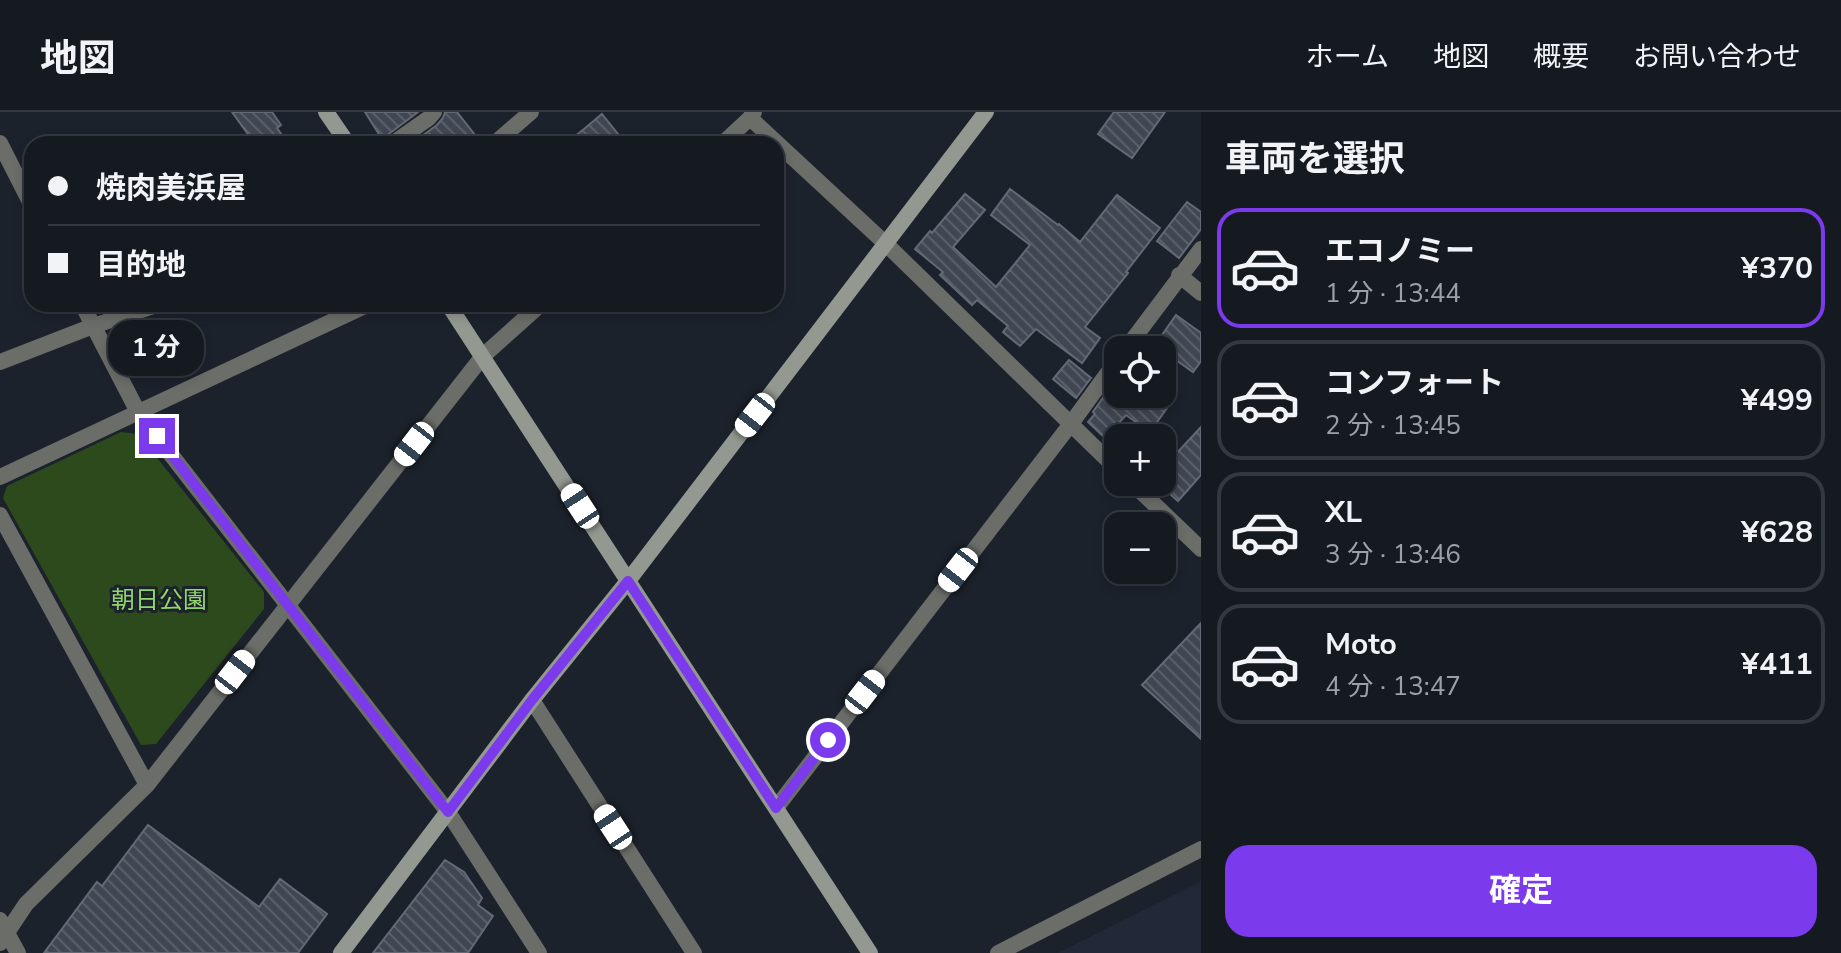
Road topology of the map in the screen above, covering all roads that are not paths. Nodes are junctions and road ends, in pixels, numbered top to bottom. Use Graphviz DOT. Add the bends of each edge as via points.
graph roads {
  1 [pos="326,112"];
  2 [pos="434,112"];
  3 [pos="531,112"];
  4 [pos="986,112"];
  5 [pos="752,115"];
  6 [pos="342,136"];
  7 [pos="403,136"];
  8 [pos="503,136"];
  9 [pos="730,136"];
  10 [pos="774,136"];
  11 [pos="0,143"];
  12 [pos="784,146"];
  13 [pos="24,190"];
  14 [pos="886,244"];
  15 [pos="1201,249"];
  16 [pos="1179,275"];
  17 [pos="1201,293"];
  18 [pos="86,312"];
  19 [pos="136,312"];
  20 [pos="352,312"];
  21 [pos="453,312"];
  22 [pos="532,312"];
  23 [pos="93,326"];
  24 [pos="1135,336"];
  25 [pos="483,356"];
  26 [pos="0,362"];
  27 [pos="1104,378"];
  28 [pos="138,412"];
  29 [pos="1070,425"];
  30 [pos="1104,457"];
  31 [pos="0,477"];
  32 [pos="1146,496"];
  33 [pos="0,515"];
  34 [pos="1201,549"];
  35 [pos="628,581"];
  36 [pos="287,605"];
  37 [pos="532,700"];
  38 [pos="147,785"];
  39 [pos="776,808"];
  40 [pos="448,812"];
  41 [pos="1201,849"];
  42 [pos="2,932"];
  43 [pos="18,953"];
  44 [pos="341,953"];
  45 [pos="539,953"];
  46 [pos="694,953"];
  47 [pos="870,953"];
  48 [pos="998,953"];
  1 -- 6 [label="street"];
  2 -- 7 [label="street"];
  3 -- 8 [label="street"];
  4 -- 14 [label="street"];
  5 -- 9 [label="street"];
  5 -- 10 [label="street"];
  11 -- 13 [label="street"];
  12 -- 14 [label="street"];
  14 -- 29 [label="street"];
  14 -- 35 [label="street"];
  15 -- 16 [label="street"];
  16 -- 17 [label="street"];
  16 -- 24 [label="street"];
  18 -- 23 [label="street"];
  19 -- 23 [label="street"];
  20 -- 28 [label="street"];
  21 -- 25 [label="street"];
  22 -- 25 [label="street"];
  23 -- 26 [label="street"];
  23 -- 28 [label="street"];
  25 -- 35 [label="street"];
  25 -- 36 [label="street"];
  27 -- 29 [label="street"];
  28 -- 31 [label="street"];
  28 -- 36 [label="street"];
  29 -- 30 [label="street"];
  29 -- 39 [label="street"];
  32 -- 34 [label="street"];
  33 -- 38 [label="street"];
  35 -- 37 [label="street"];
  35 -- 39 [label="street"];
  36 -- 38 [label="street"];
  36 -- 40 [label="street"];
  37 -- 40 [label="street"];
  37 -- 46 [label="street"];
  38 -- 42 [label="street"];
  39 -- 47 [label="street"];
  40 -- 44 [label="street"];
  40 -- 45 [label="street"];
  41 -- 48 [label="street"];
  42 -- 43 [label="street"];
}
